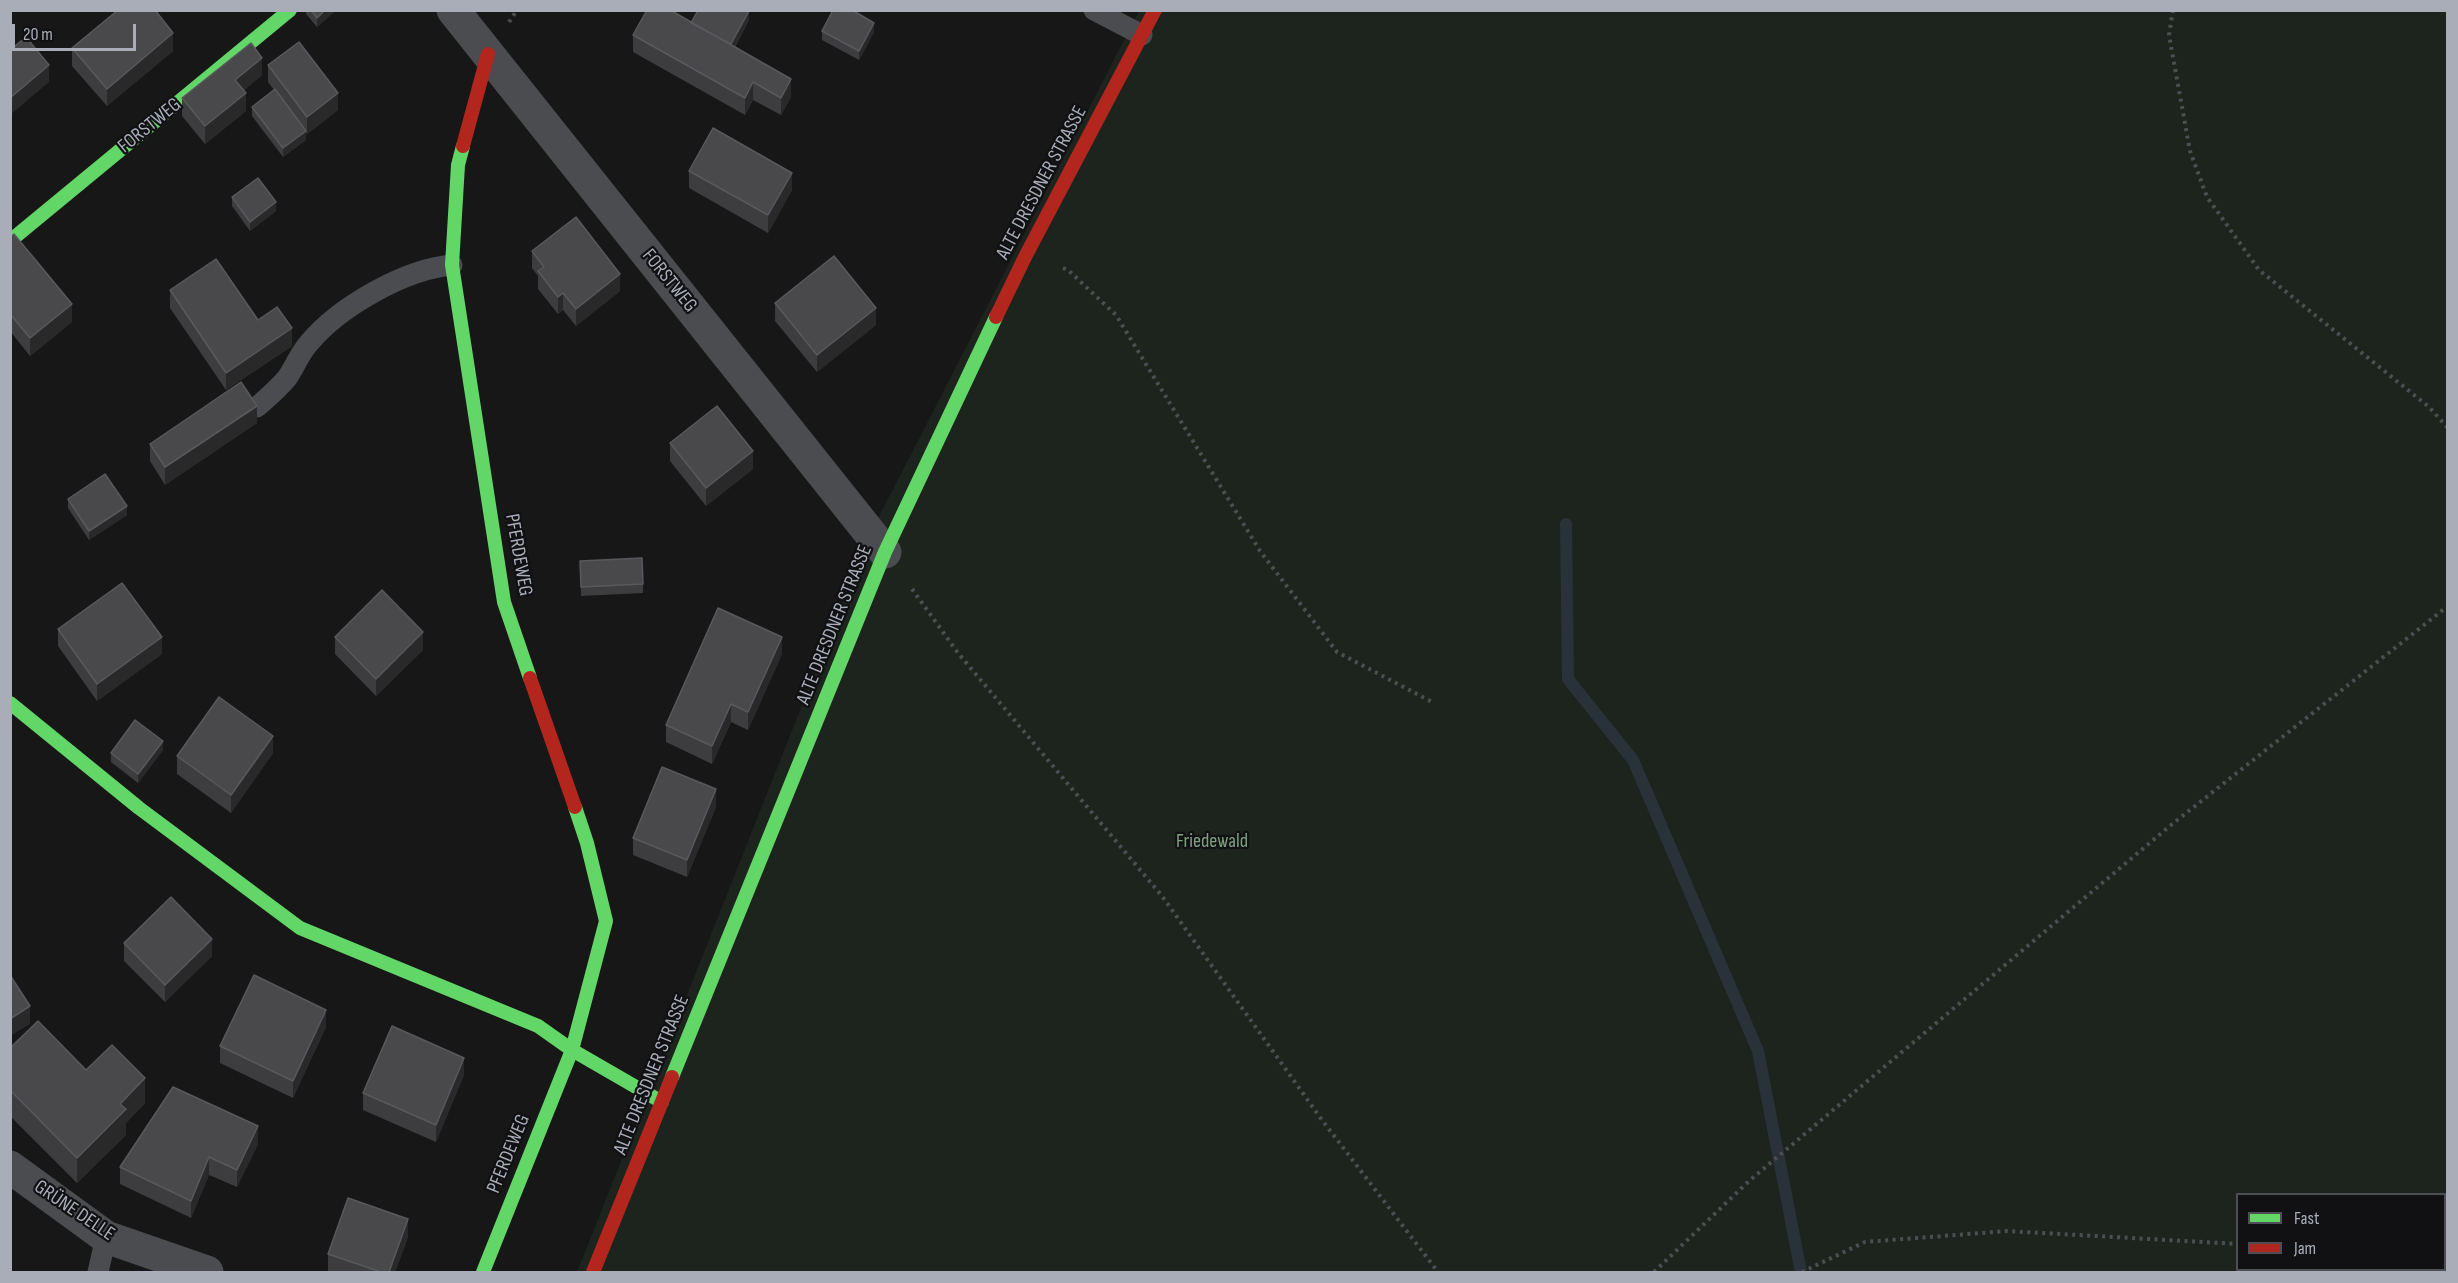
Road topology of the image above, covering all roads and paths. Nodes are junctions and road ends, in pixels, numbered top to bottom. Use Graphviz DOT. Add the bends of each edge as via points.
graph roads {
  1 [pos="290,10"];
  2 [pos="453,10"];
  3 [pos="1094,10"];
  4 [pos="1155,10"];
  5 [pos="2174,10"];
  6 [pos="1142,35"];
  7 [pos="488,54"];
  8 [pos="10,241"];
  9 [pos="1025,256"];
  10 [pos="452,265"];
  11 [pos="257,407"];
  12 [pos="2448,428"];
  13 [pos="885,552"];
  14 [pos="2448,606"];
  15 [pos="10,703"];
  16 [pos="1434,703"];
  17 [pos="572,1050"];
  18 [pos="662,1102"];
  19 [pos="10,1167"];
  20 [pos="106,1237"];
  21 [pos="2236,1244"];
  22 [pos="98,1272"];
  23 [pos="207,1272"];
  24 [pos="483,1272"];
  25 [pos="593,1272"];
  26 [pos="1438,1272"];
  27 [pos="1654,1272"];
  28 [pos="1802,1272"];
  1 -- 8 [label="street, FORSTWEG"];
  2 -- 7 [label="street, FORSTWEG"];
  3 -- 6 [label="lane"];
  4 -- 6 [label="street, ALTE DRESDNER STRASSE"];
  5 -- 12 [label="path" via="2169,35 2190,151 2207,197 2259,270 2429,407"];
  6 -- 9 [label="street, ALTE DRESDNER STRASSE"];
  7 -- 10 [label="street, PFERDEWEG" via="458,165"];
  7 -- 13 [label="street, FORSTWEG"];
  9 -- 13 [label="street, ALTE DRESDNER STRASSE"];
  9 -- 16 [label="path" via="1068,270 1116,315 1260,551 1337,652"];
  10 -- 11 [label="lane" via="408,275 339,316 313,338 288,377"];
  10 -- 17 [label="street, PFERDEWEG" via="504,602 587,843 606,921"];
  13 -- 18 [label="street, ALTE DRESDNER STRASSE"];
  13 -- 26 [label="path" via="958,652 1162,896 1322,1120"];
  14 -- 27 [label="path" via="2162,833 1749,1181"];
  15 -- 17 [label="street" via="138,808 300,928 538,1026"];
  17 -- 18 [label="street"];
  17 -- 24 [label="street, PFERDEWEG"];
  18 -- 25 [label="street, ALTE DRESDNER STRASSE"];
  19 -- 20 [label="street, GRÜNE DELLE"];
  20 -- 22 [label="lane"];
  20 -- 23 [label="street, GRÜNE DELLE"];
  21 -- 28 [label="path" via="2007,1231 1864,1242"];
}
